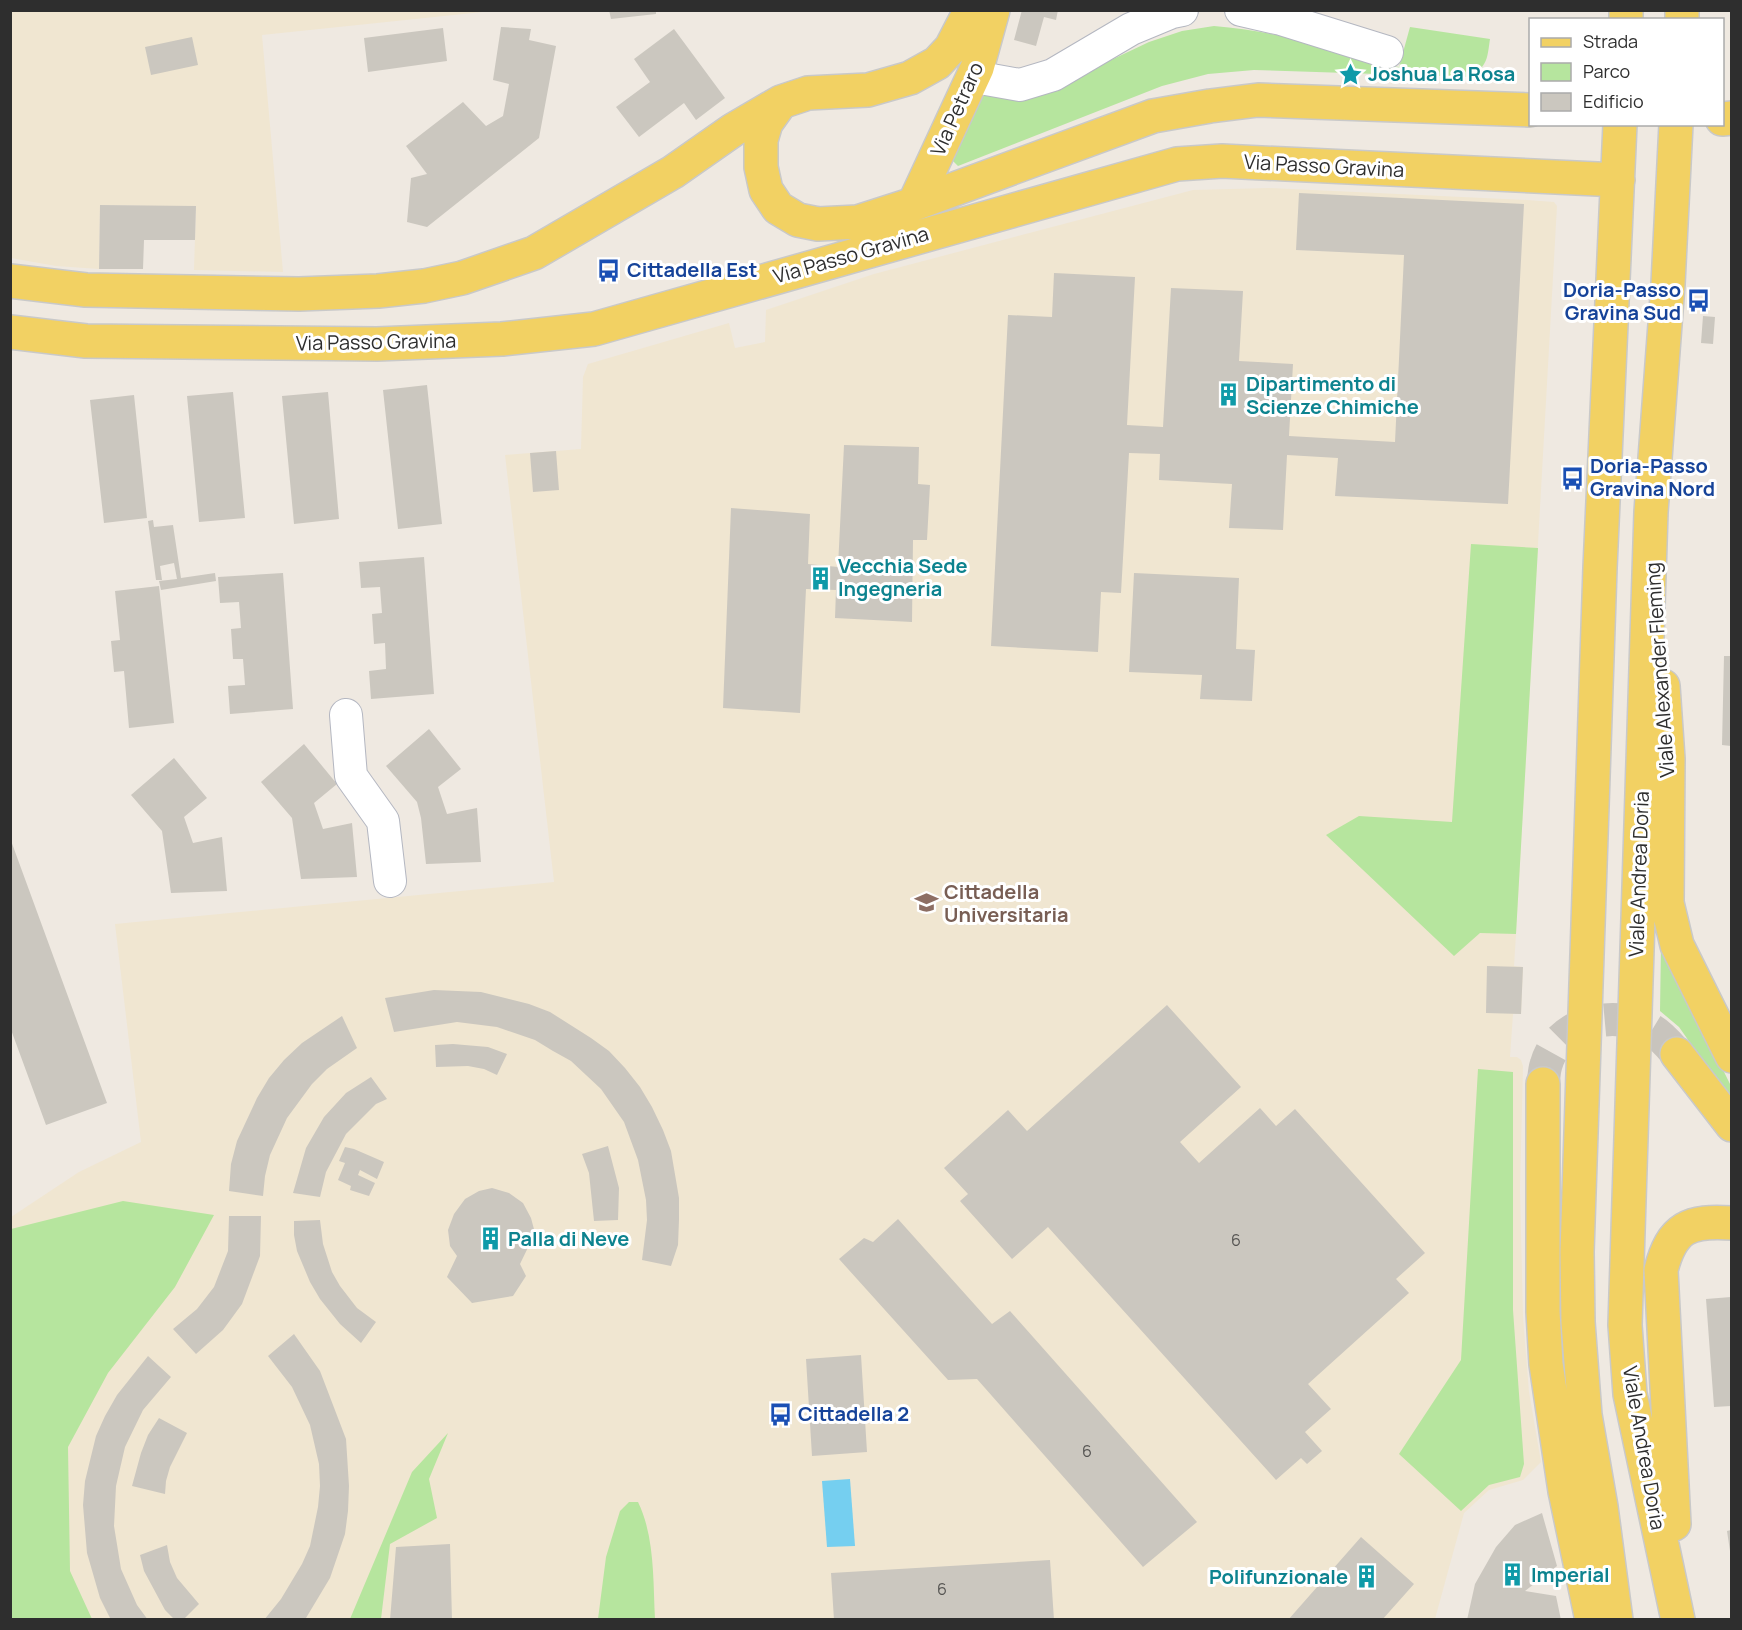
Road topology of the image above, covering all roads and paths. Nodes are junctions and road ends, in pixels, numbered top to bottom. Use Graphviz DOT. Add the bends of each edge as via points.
graph roads {
  1 [pos="969,10"];
  2 [pos="993,10"];
  3 [pos="1182,10"];
  4 [pos="1241,10"];
  5 [pos="1387,52"];
  6 [pos="977,68"];
  7 [pos="781,102"];
  8 [pos="1529,110"];
  9 [pos="1620,126"];
  10 [pos="1676,126"];
  11 [pos="1618,180"];
  12 [pos="914,204"];
  13 [pos="10,281"];
  14 [pos="759,281"];
  15 [pos="10,332"];
  16 [pos="1651,522"];
  17 [pos="346,715"];
  18 [pos="390,881"];
  19 [pos="1677,1054"];
  20 [pos="1731,1056"];
  21 [pos="1543,1083"];
  22 [pos="1731,1125"];
  23 [pos="1731,1223"];
  24 [pos="1677,1616"];
  25 [pos="1592,1620"];
  26 [pos="1616,1620"];
  1 -- 7 [label="main road, Via Petraro" via="951,48 937,63 910,78 868,90 808,93"];
  2 -- 6 [label="main road, Via Petraro"];
  3 -- 6 [label="street" via="1131,29 1053,75 1020,85 986,79"];
  4 -- 5 [label="street"];
  6 -- 12 [label="main road, Via Petraro"];
  7 -- 12 [label="main road" via="760,140 766,190 777,208 798,220 818,224 858,222"];
  7 -- 13 [label="main road" via="673,172 534,253 462,278 378,291 299,294 86,290"];
  8 -- 12 [label="main road, Via Passo Gravina" via="1258,100 1210,106 1153,116"];
  9 -- 11 [label="main road"];
  10 -- 16 [label="main road, Viale Andrea Doria"];
  11 -- 14 [label="main road, Via Passo Gravina" via="1222,161 1178,164"];
  11 -- 26 [label="main road" via="1600,559 1577,1252 1585,1415"];
  12 -- 14 [label="main road"];
  14 -- 15 [label="main road, Via Passo Gravina" via="594,329 502,339 377,344 136,342"];
  16 -- 20 [label="main road, Viale Alexander Fleming" via="1668,759 1667,903 1677,945"];
  16 -- 24 [label="main road, Viale Andrea Doria" via="1625,1325 1630,1394"];
  17 -- 18 [label="street" via="351,776 383,821"];
  19 -- 22 [label="main road"];
  21 -- 25 [label="main road" via="1546,1364 1565,1491"];
  23 -- 24 [label="main road" via="1689,1225 1675,1238 1660,1270"];
}
